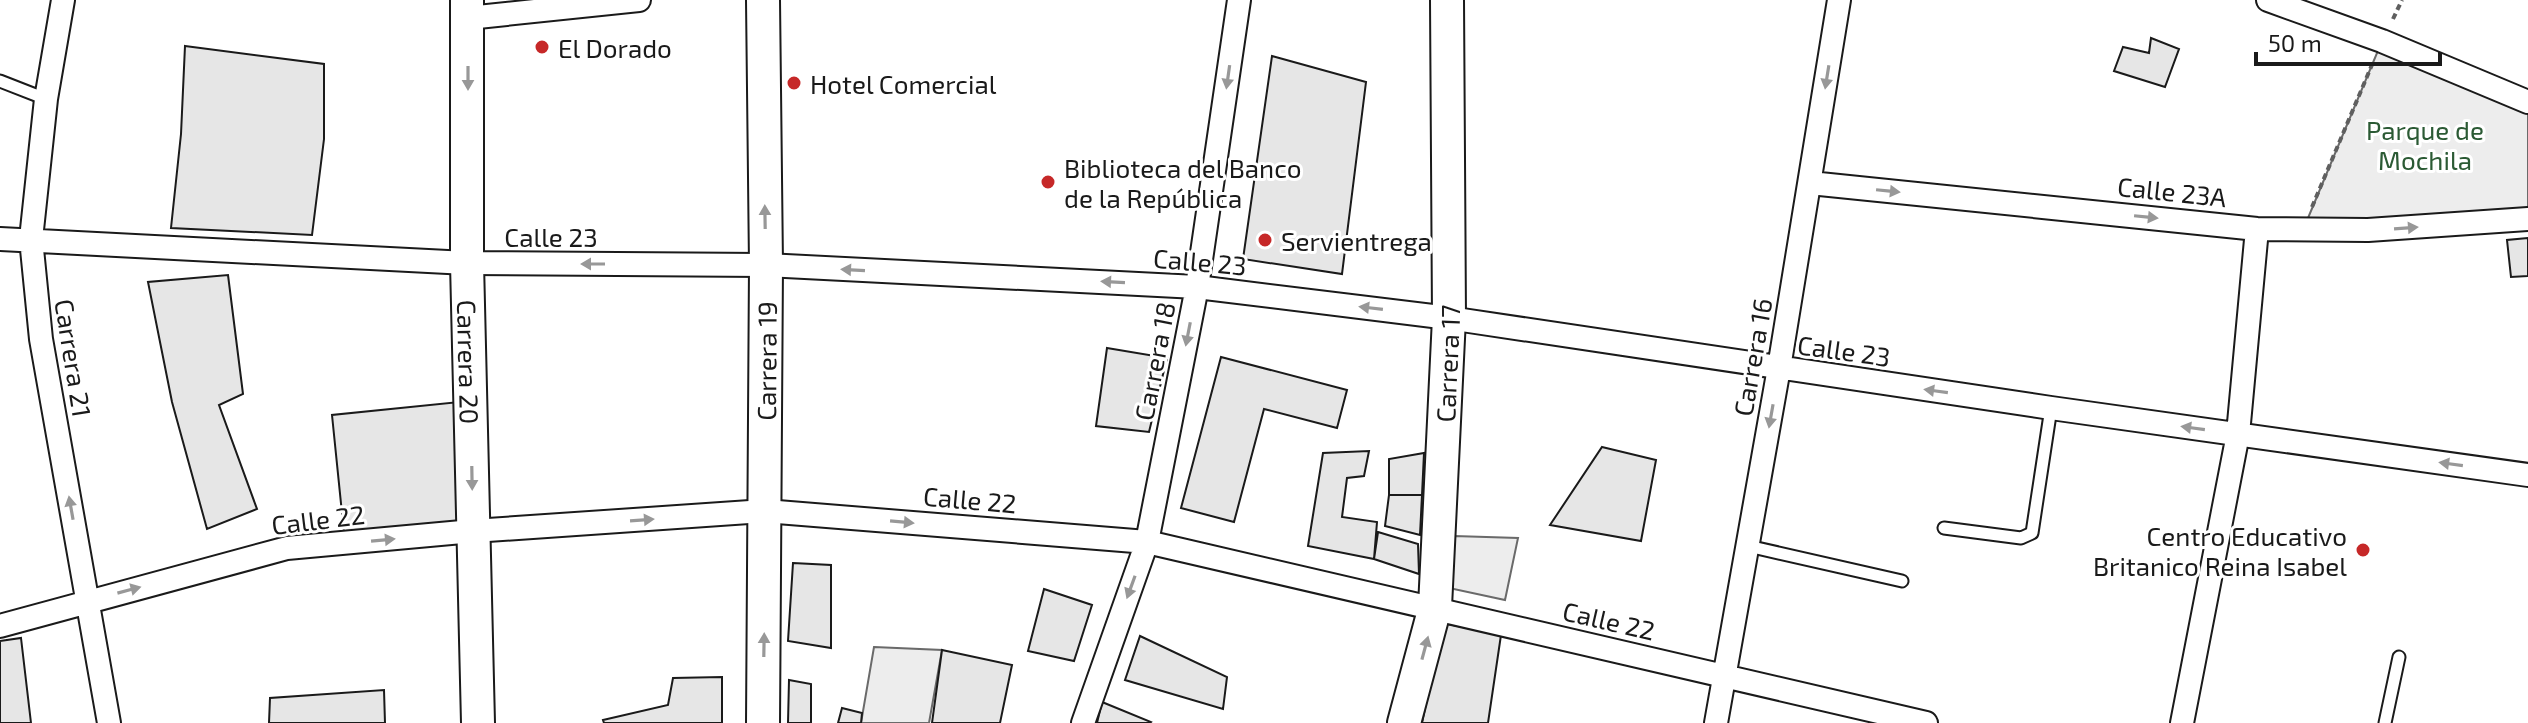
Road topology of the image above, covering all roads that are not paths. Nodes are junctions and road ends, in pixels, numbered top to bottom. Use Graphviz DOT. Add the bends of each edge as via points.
graph roads {
  1 [pos="63,0"];
  2 [pos="639,0"];
  3 [pos="763,0"];
  4 [pos="1239,0"];
  5 [pos="1447,0"];
  6 [pos="1839,0"];
  7 [pos="2268,0"];
  8 [pos="468,9"];
  9 [pos="0,81"];
  10 [pos="46,99"];
  11 [pos="2528,102"];
  12 [pos="1810,183"];
  13 [pos="2528,219"];
  14 [pos="2257,229"];
  15 [pos="0,239"];
  16 [pos="31,239"];
  17 [pos="467,263"];
  18 [pos="766,265"];
  19 [pos="1197,287"];
  20 [pos="1449,318"];
  21 [pos="1779,368"];
  22 [pos="2051,408"];
  23 [pos="2238,434"];
  24 [pos="2528,475"];
  25 [pos="765,511"];
  26 [pos="1944,528"];
  27 [pos="473,531"];
  28 [pos="1147,542"];
  29 [pos="1748,546"];
  30 [pos="1902,581"];
  31 [pos="88,601"];
  32 [pos="1435,607"];
  33 [pos="0,626"];
  34 [pos="2399,657"];
  35 [pos="1724,675"];
  36 [pos="109,723"];
  37 [pos="478,723"];
  38 [pos="763,723"];
  39 [pos="1083,723"];
  40 [pos="1404,723"];
  41 [pos="1716,723"];
  42 [pos="1926,723"];
  43 [pos="2182,723"];
  44 [pos="2385,723"];
  1 -- 10 [label="street, Carrera 21"];
  2 -- 8 [label="street"];
  18 -- 3 [label="main road, Carrera 19, one-way"];
  4 -- 19 [label="street, Carrera 18, one-way"];
  5 -- 20 [label="main road, Carrera 17"];
  6 -- 12 [label="street, Carrera 16, one-way"];
  7 -- 11 [label="street"];
  8 -- 17 [label="main road, Carrera 20, one-way"];
  9 -- 10 [label="lane"];
  10 -- 16 [label="street, Carrera 21"];
  12 -- 14 [label="street, Calle 23A, one-way"];
  12 -- 21 [label="street, Carrera 16"];
  14 -- 13 [label="street, Calle 23A, one-way" via="2368,230"];
  14 -- 23 [label="street"];
  15 -- 16 [label="street, Calle 23"];
  16 -- 17 [label="street, Calle 23"];
  31 -- 16 [label="street, Carrera 21, one-way" via="41,339"];
  18 -- 17 [label="street, Calle 23, one-way"];
  17 -- 27 [label="main road, Carrera 20, one-way"];
  19 -- 18 [label="street, Calle 23, one-way"];
  18 -- 25 [label="main road, Carrera 19"];
  20 -- 19 [label="street, Calle 23, one-way"];
  19 -- 28 [label="street, Carrera 18, one-way"];
  20 -- 21 [label="street, Calle 23"];
  20 -- 32 [label="main road, Carrera 17"];
  22 -- 21 [label="street, Calle 23, one-way"];
  21 -- 29 [label="street, Carrera 16, one-way"];
  23 -- 22 [label="street, Calle 23, one-way"];
  22 -- 26 [label="lane" via="2032,533 2021,538"];
  24 -- 23 [label="street, Calle 23, one-way"];
  23 -- 43 [label="street"];
  27 -- 25 [label="street, Calle 22, one-way"];
  25 -- 28 [label="street, Calle 22, one-way"];
  38 -- 25 [label="main road, Carrera 19, one-way"];
  31 -- 27 [label="street, Calle 22, one-way" via="287,548"];
  27 -- 37 [label="main road, Carrera 20"];
  28 -- 32 [label="street, Calle 22"];
  28 -- 39 [label="street, Carrera 18, one-way"];
  29 -- 30 [label="lane"];
  29 -- 35 [label="street, Carrera 16"];
  31 -- 33 [label="street, Calle 22"];
  31 -- 36 [label="street, Carrera 21"];
  32 -- 35 [label="street, Calle 22"];
  40 -- 32 [label="main road, Carrera 17, one-way"];
  34 -- 44 [label="lane"];
  35 -- 41 [label="street, Carrera 16"];
  35 -- 42 [label="street, Calle 22"];
}
